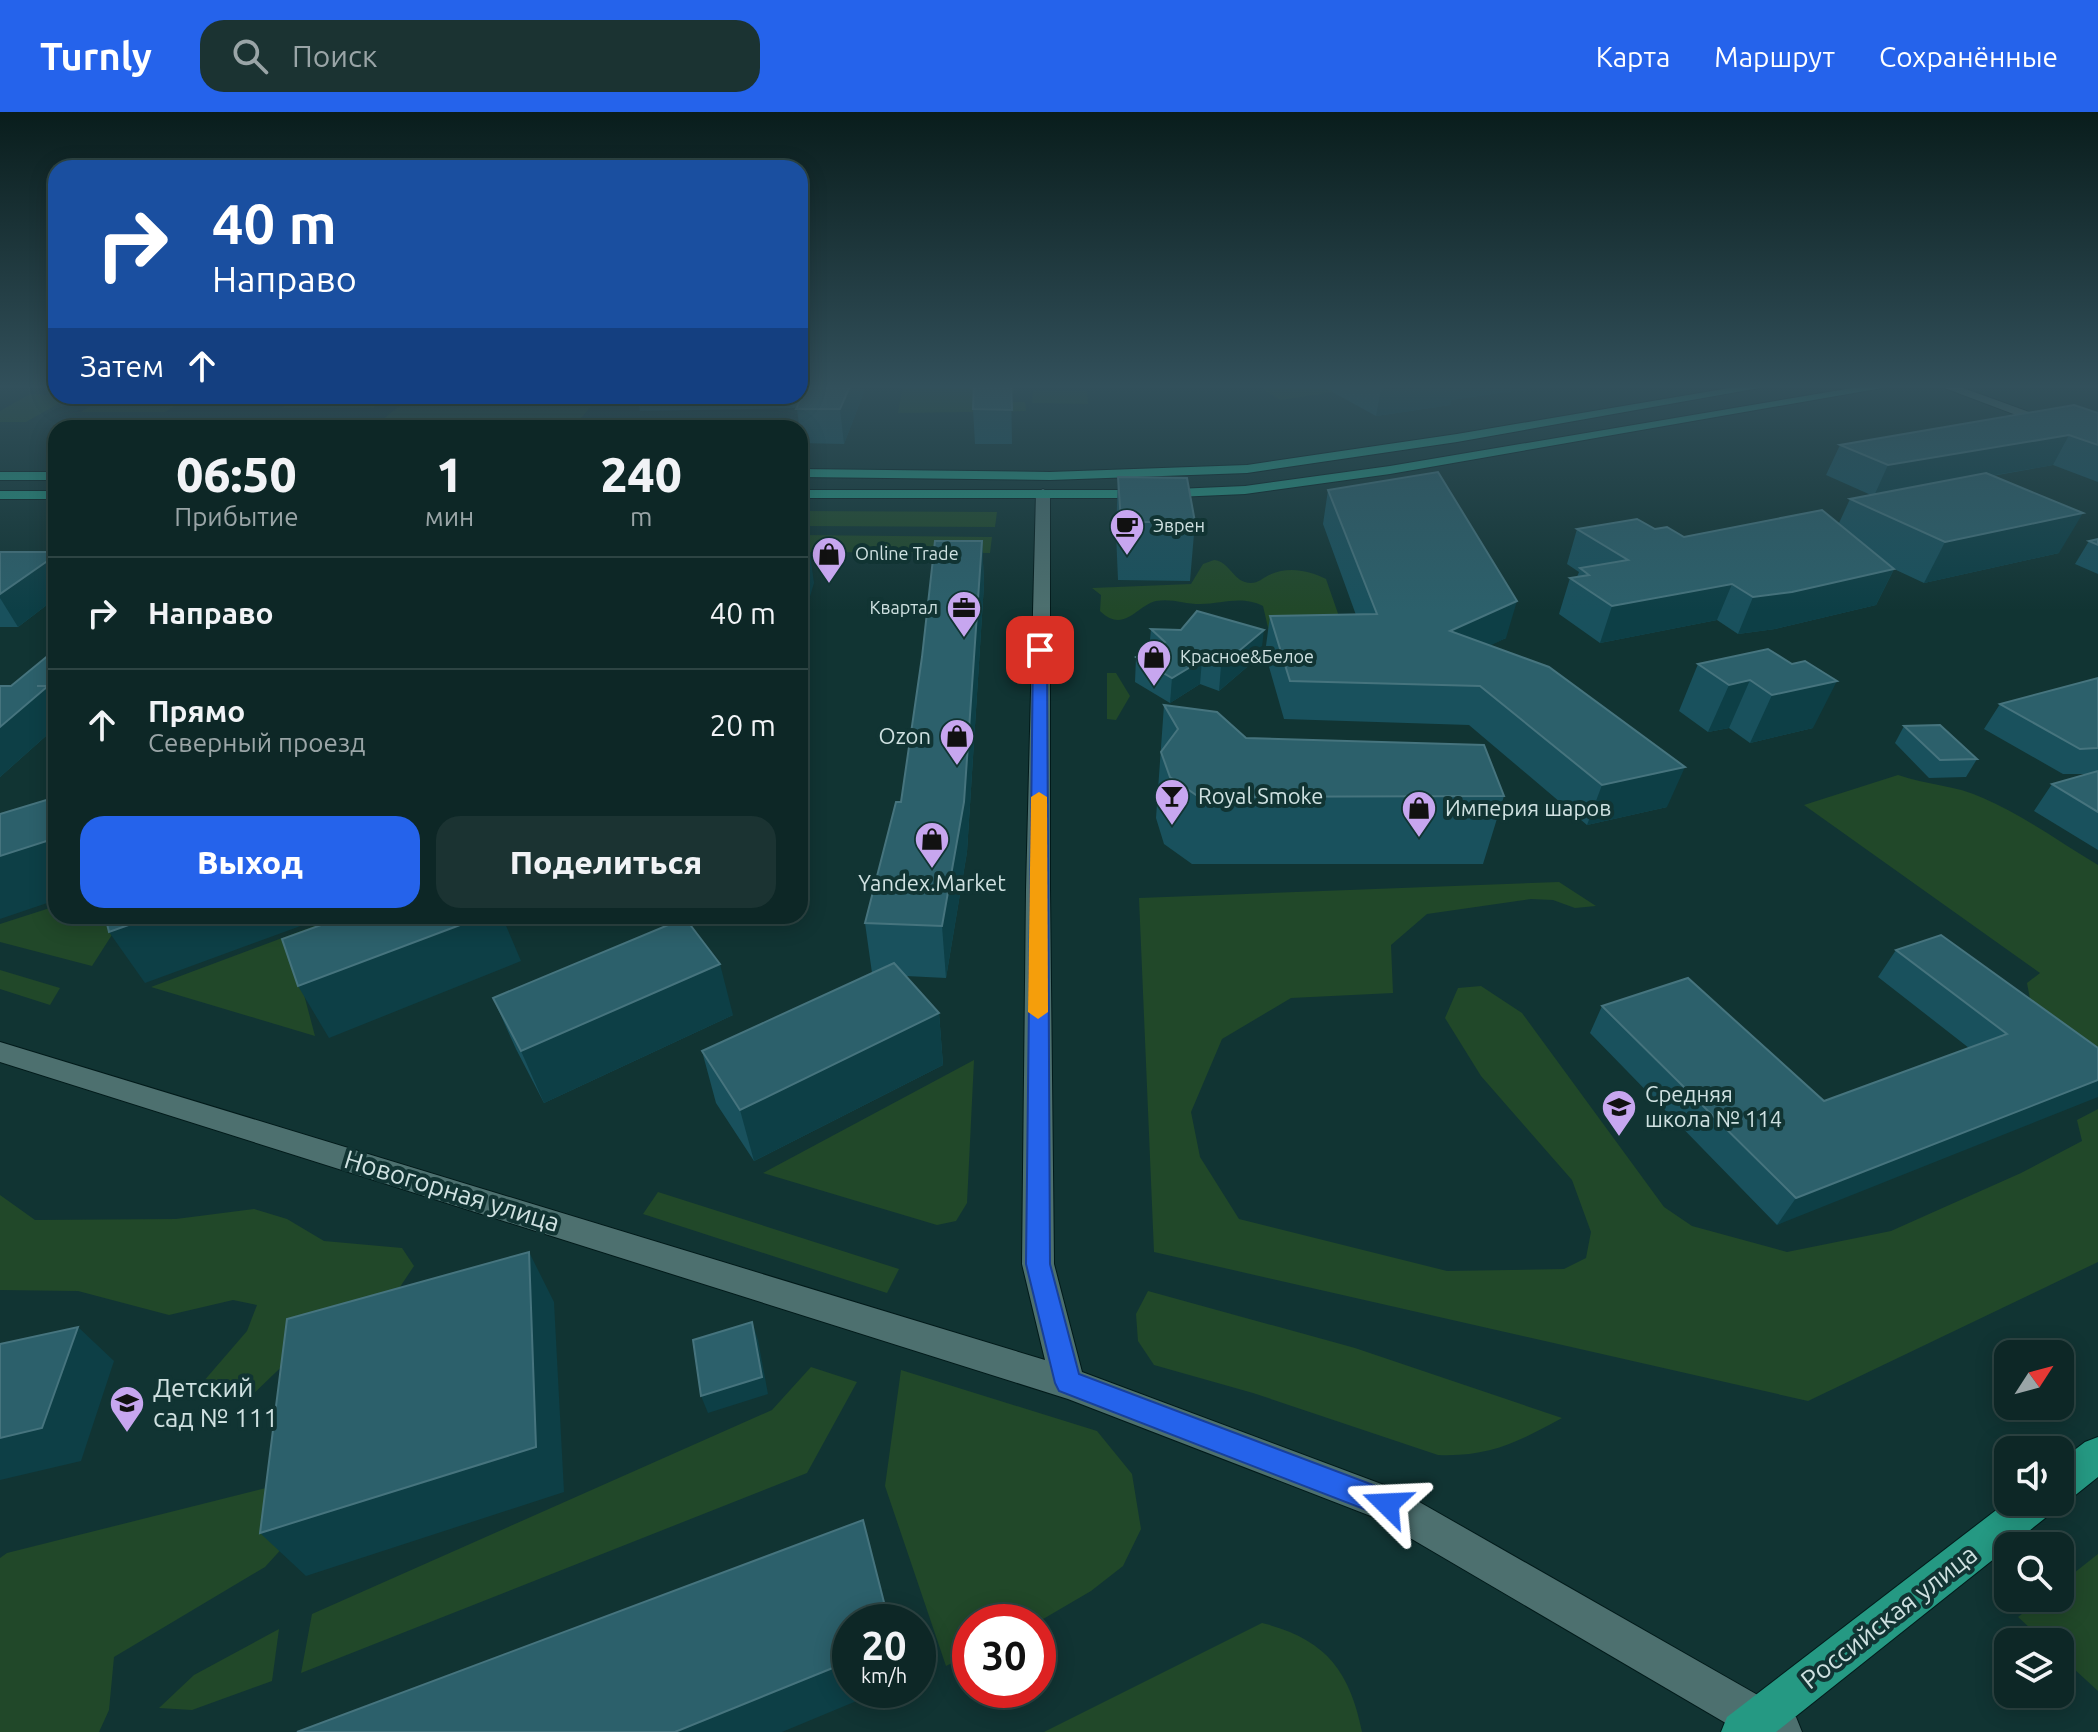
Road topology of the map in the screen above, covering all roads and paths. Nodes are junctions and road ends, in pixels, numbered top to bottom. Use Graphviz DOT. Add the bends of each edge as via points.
graph roads {
  1 [pos="1311,460"];
  2 [pos="1452,460"];
  3 [pos="808,473"];
  4 [pos="0,476"];
  5 [pos="48,476"];
  6 [pos="1043,493"];
  7 [pos="808,494"];
  8 [pos="0,495"];
  9 [pos="48,495"];
  10 [pos="0,1052"];
  11 [pos="1068,1383"];
  12 [pos="2098,1455"];
  13 [pos="2074,1473"];
  14 [pos="2019,1516"];
  15 [pos="1761,1728"];
  1 -- 3 [label="main road" via="1247,469 1050,476"];
  2 -- 6 [label="main road" via="1260,488"];
  4 -- 5 [label="main road"];
  6 -- 7 [label="main road"];
  6 -- 11 [label="street" via="1038,1264"];
  8 -- 9 [label="main road"];
  10 -- 11 [label="street, Новогорная улица"];
  11 -- 15 [label="street, Новогорная улица" via="1387,1504"];
  12 -- 13 [label="main road"];
  14 -- 15 [label="main road, Российская улица"];
}
